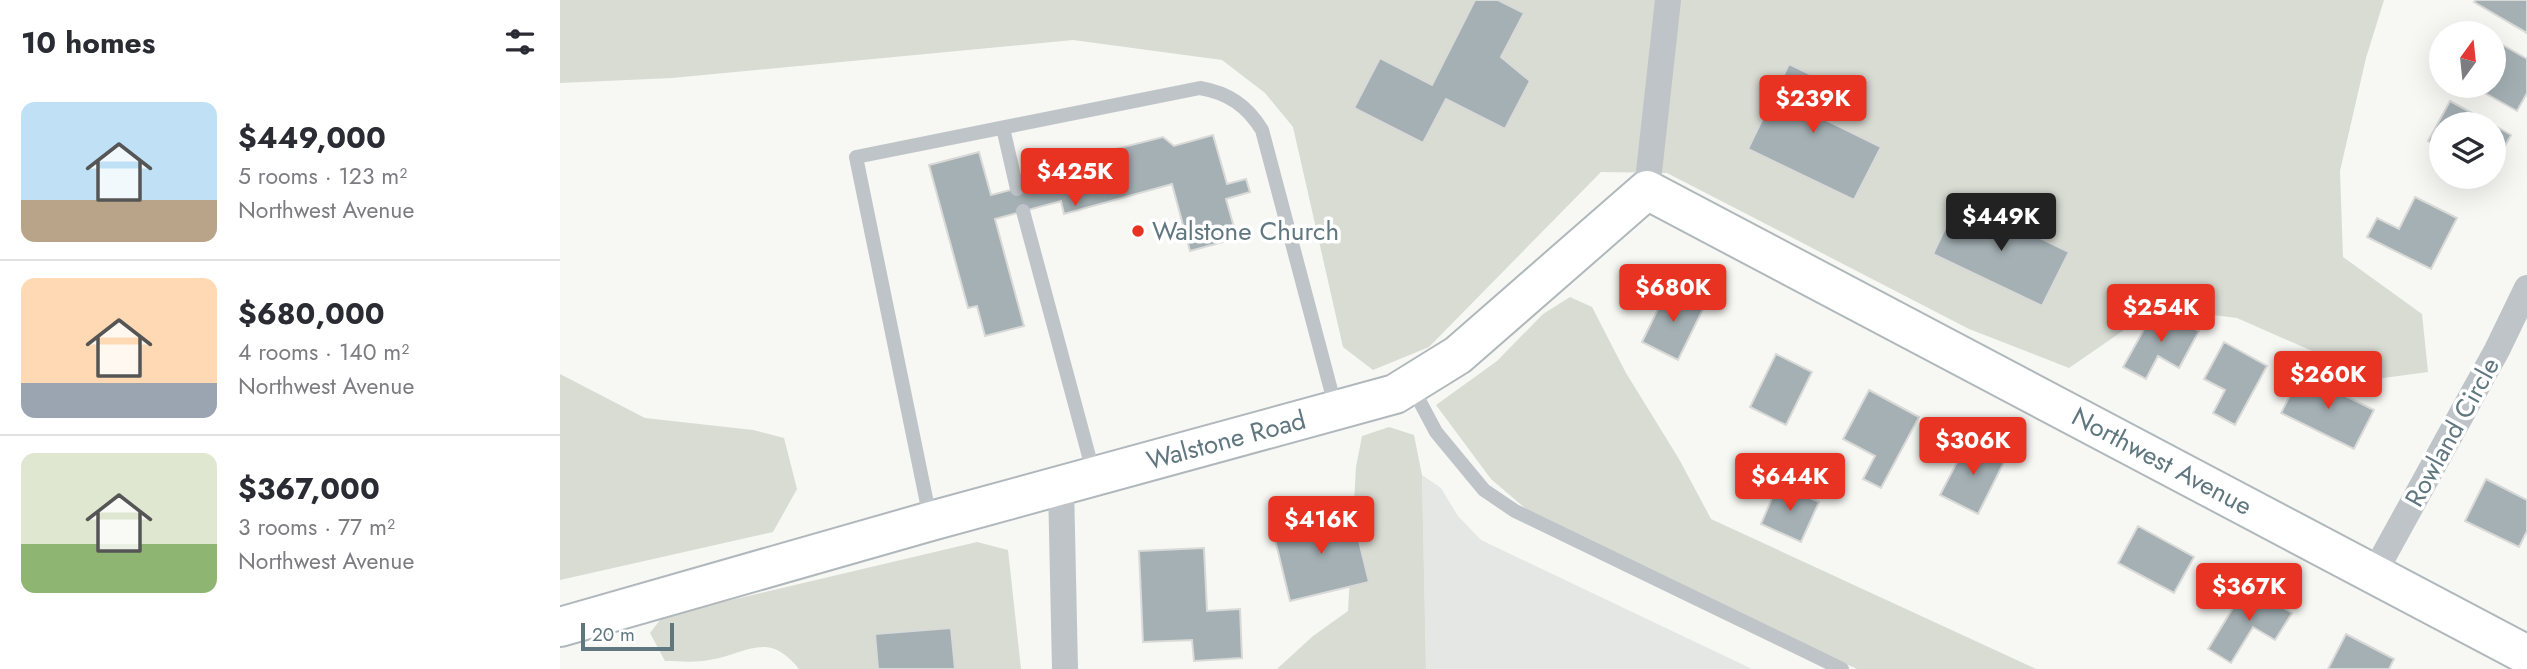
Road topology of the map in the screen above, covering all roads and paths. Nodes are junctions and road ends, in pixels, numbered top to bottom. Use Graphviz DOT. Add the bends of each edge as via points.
graph roads {
  1 [pos="1668,0"];
  2 [pos="1003,128"];
  3 [pos="1017,189"];
  4 [pos="1647,190"];
  5 [pos="1023,211"];
  6 [pos="2527,289"];
  7 [pos="1410,384"];
  8 [pos="1337,410"];
  9 [pos="1078,481"];
  10 [pos="931,522"];
  11 [pos="2373,575"];
  12 [pos="560,627"];
  13 [pos="2527,655"];
  14 [pos="1065,669"];
  15 [pos="1842,669"];
  1 -- 4 [label="street"];
  2 -- 3 [label="lane"];
  2 -- 8 [label="lane" via="1200,88 1236,100 1262,130"];
  2 -- 10 [label="lane" via="856,157"];
  4 -- 7 [label="street, Walstone Road" via="1458,355"];
  4 -- 11 [label="street, Northwest Avenue"];
  5 -- 9 [label="lane"];
  6 -- 11 [label="street, Rowland Circle"];
  7 -- 8 [label="street, Walstone Road" via="1395,394"];
  7 -- 15 [label="lane" via="1436,432 1484,490 1515,511"];
  8 -- 9 [label="street, Walstone Road"];
  9 -- 10 [label="street, Walstone Road"];
  9 -- 14 [label="street"];
  10 -- 12 [label="street, Walstone Road"];
  11 -- 13 [label="street, Northwest Avenue"];
}
